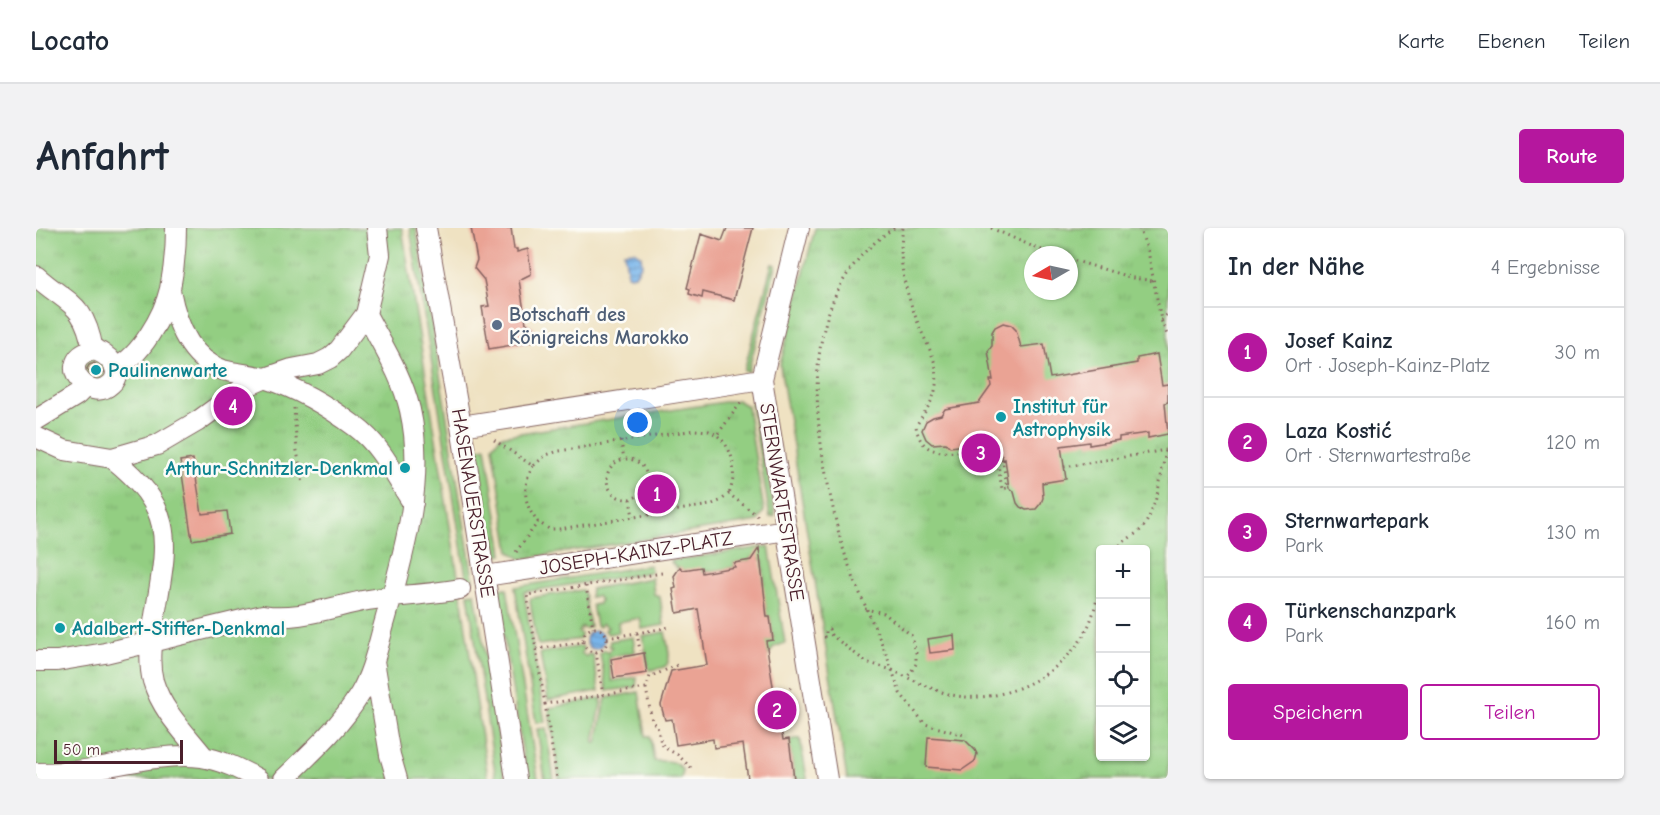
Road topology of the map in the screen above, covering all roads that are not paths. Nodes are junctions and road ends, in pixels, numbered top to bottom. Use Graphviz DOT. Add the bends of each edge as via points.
graph roads {
  1 [pos="176,228"];
  2 [pos="377,228"];
  3 [pos="426,228"];
  4 [pos="799,228"];
  5 [pos="36,276"];
  6 [pos="170,290"];
  7 [pos="366,314"];
  8 [pos="93,350"];
  9 [pos="115,368"];
  10 [pos="266,378"];
  11 [pos="762,379"];
  12 [pos="85,387"];
  13 [pos="36,420"];
  14 [pos="461,426"];
  15 [pos="36,437"];
  16 [pos="112,459"];
  17 [pos="413,503"];
  18 [pos="787,530"];
  19 [pos="485,576"];
  20 [pos="460,589"];
  21 [pos="392,597"];
  22 [pos="151,643"];
  23 [pos="36,661"];
  24 [pos="374,661"];
  25 [pos="204,757"];
  26 [pos="36,773"];
  27 [pos="258,779"];
  28 [pos="284,779"];
  29 [pos="397,779"];
  30 [pos="516,779"];
  31 [pos="827,779"];
  1 -- 6 [label="street"];
  2 -- 7 [label="street" via="380,255"];
  3 -- 14 [label="street, HASENAUERSTRASSE"];
  4 -- 11 [label="street, STERNWARTESTRASSE"];
  5 -- 8 [label="street" via="74,304"];
  6 -- 9 [label="street" via="148,335 126,364"];
  6 -- 10 [label="street" via="179,326 203,358 225,370"];
  7 -- 10 [label="street" via="330,358"];
  7 -- 17 [label="street" via="395,368 409,408 416,451"];
  8 -- 9 [label="street" via="106,356"];
  8 -- 12 [label="street" via="78,357 75,365"];
  9 -- 12 [label="street" via="111,384 104,388"];
  10 -- 16 [label="street" via="245,387 166,440"];
  10 -- 17 [label="street" via="335,413 366,436"];
  11 -- 14 [label="street"];
  11 -- 18 [label="street, STERNWARTESTRASSE"];
  12 -- 13 [label="street"];
  14 -- 19 [label="street, HASENAUERSTRASSE"];
  15 -- 16 [label="street" via="64,450"];
  16 -- 22 [label="street" via="148,492 162,520 164,560"];
  17 -- 21 [label="street"];
  18 -- 19 [label="street, JOSEPH-KAINZ-PLATZ"];
  18 -- 31 [label="street, STERNWARTESTRASSE"];
  19 -- 30 [label="street, HASENAUERSTRASSE"];
  20 -- 21 [label="street"];
  21 -- 22 [label="street" via="286,616 263,615"];
  21 -- 24 [label="street"];
  22 -- 23 [label="street" via="57,661"];
  22 -- 25 [label="street" via="153,679 159,697"];
  24 -- 28 [label="street" via="361,692 343,718"];
  24 -- 29 [label="street"];
  25 -- 26 [label="street"];
  25 -- 27 [label="street"];
}
